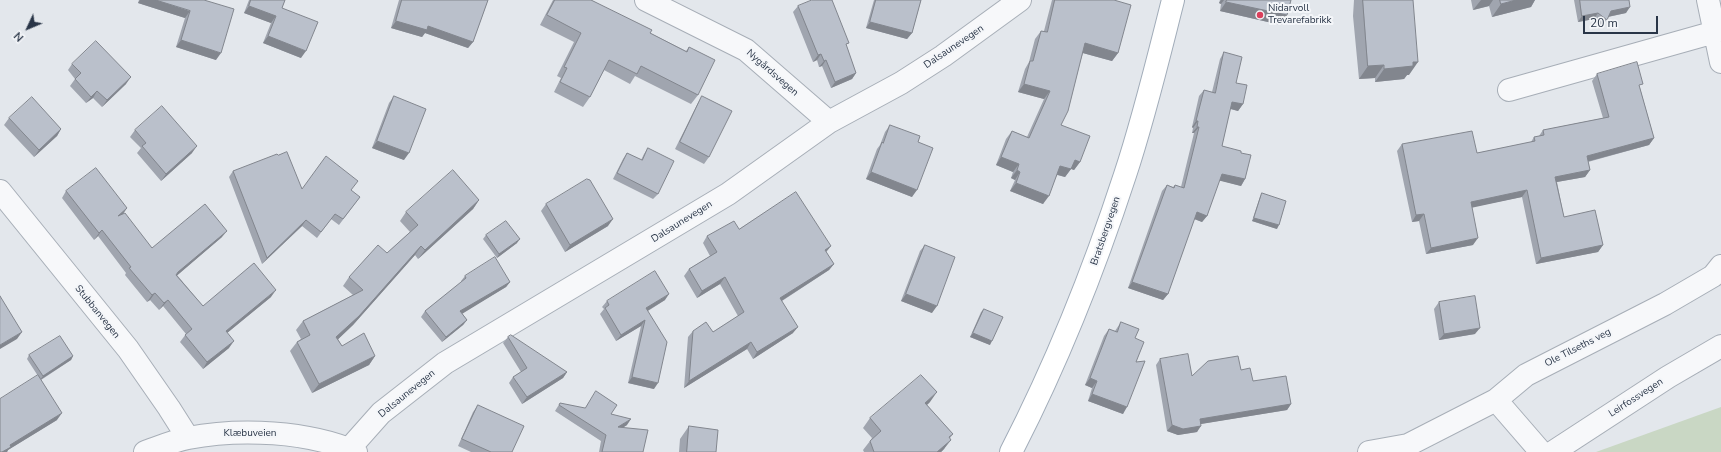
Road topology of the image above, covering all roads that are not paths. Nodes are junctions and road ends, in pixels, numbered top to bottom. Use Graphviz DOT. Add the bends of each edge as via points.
graph roads {
  1 [pos="646,0"];
  2 [pos="1020,0"];
  3 [pos="1173,0"];
  4 [pos="1708,0"];
  5 [pos="1715,32"];
  6 [pos="1721,62"];
  7 [pos="1509,90"];
  8 [pos="830,122"];
  9 [pos="0,191"];
  10 [pos="1721,266"];
  11 [pos="1721,346"];
  12 [pos="1496,400"];
  13 [pos="188,438"];
  14 [pos="352,450"];
  15 [pos="145,452"];
  16 [pos="1011,452"];
  17 [pos="1369,452"];
  18 [pos="1541,452"];
  19 [pos="1553,452"];
  1 -- 8 [label="street, Nygårdsvegen" via="746,50"];
  2 -- 8 [label="street, Dalsaunevegen" via="925,68"];
  3 -- 16 [label="main road, Bratsbergvegen" via="1125,175 1094,266 1059,352"];
  4 -- 5 [label="street"];
  5 -- 6 [label="street"];
  5 -- 7 [label="street"];
  8 -- 14 [label="street, Dalsaunevegen" via="728,194 446,363 381,413"];
  9 -- 13 [label="street, Stubbanvegen" via="128,349"];
  10 -- 12 [label="street, Ole Tilseths veg" via="1713,276 1665,304 1526,375"];
  11 -- 19 [label="street, Leirfossvegen" via="1668,377"];
  12 -- 17 [label="street" via="1408,445"];
  12 -- 18 [label="street"];
  13 -- 14 [label="street, Klæbuveien" via="213,434 281,434 309,437"];
  13 -- 15 [label="street, Klæbuveien"];
}
